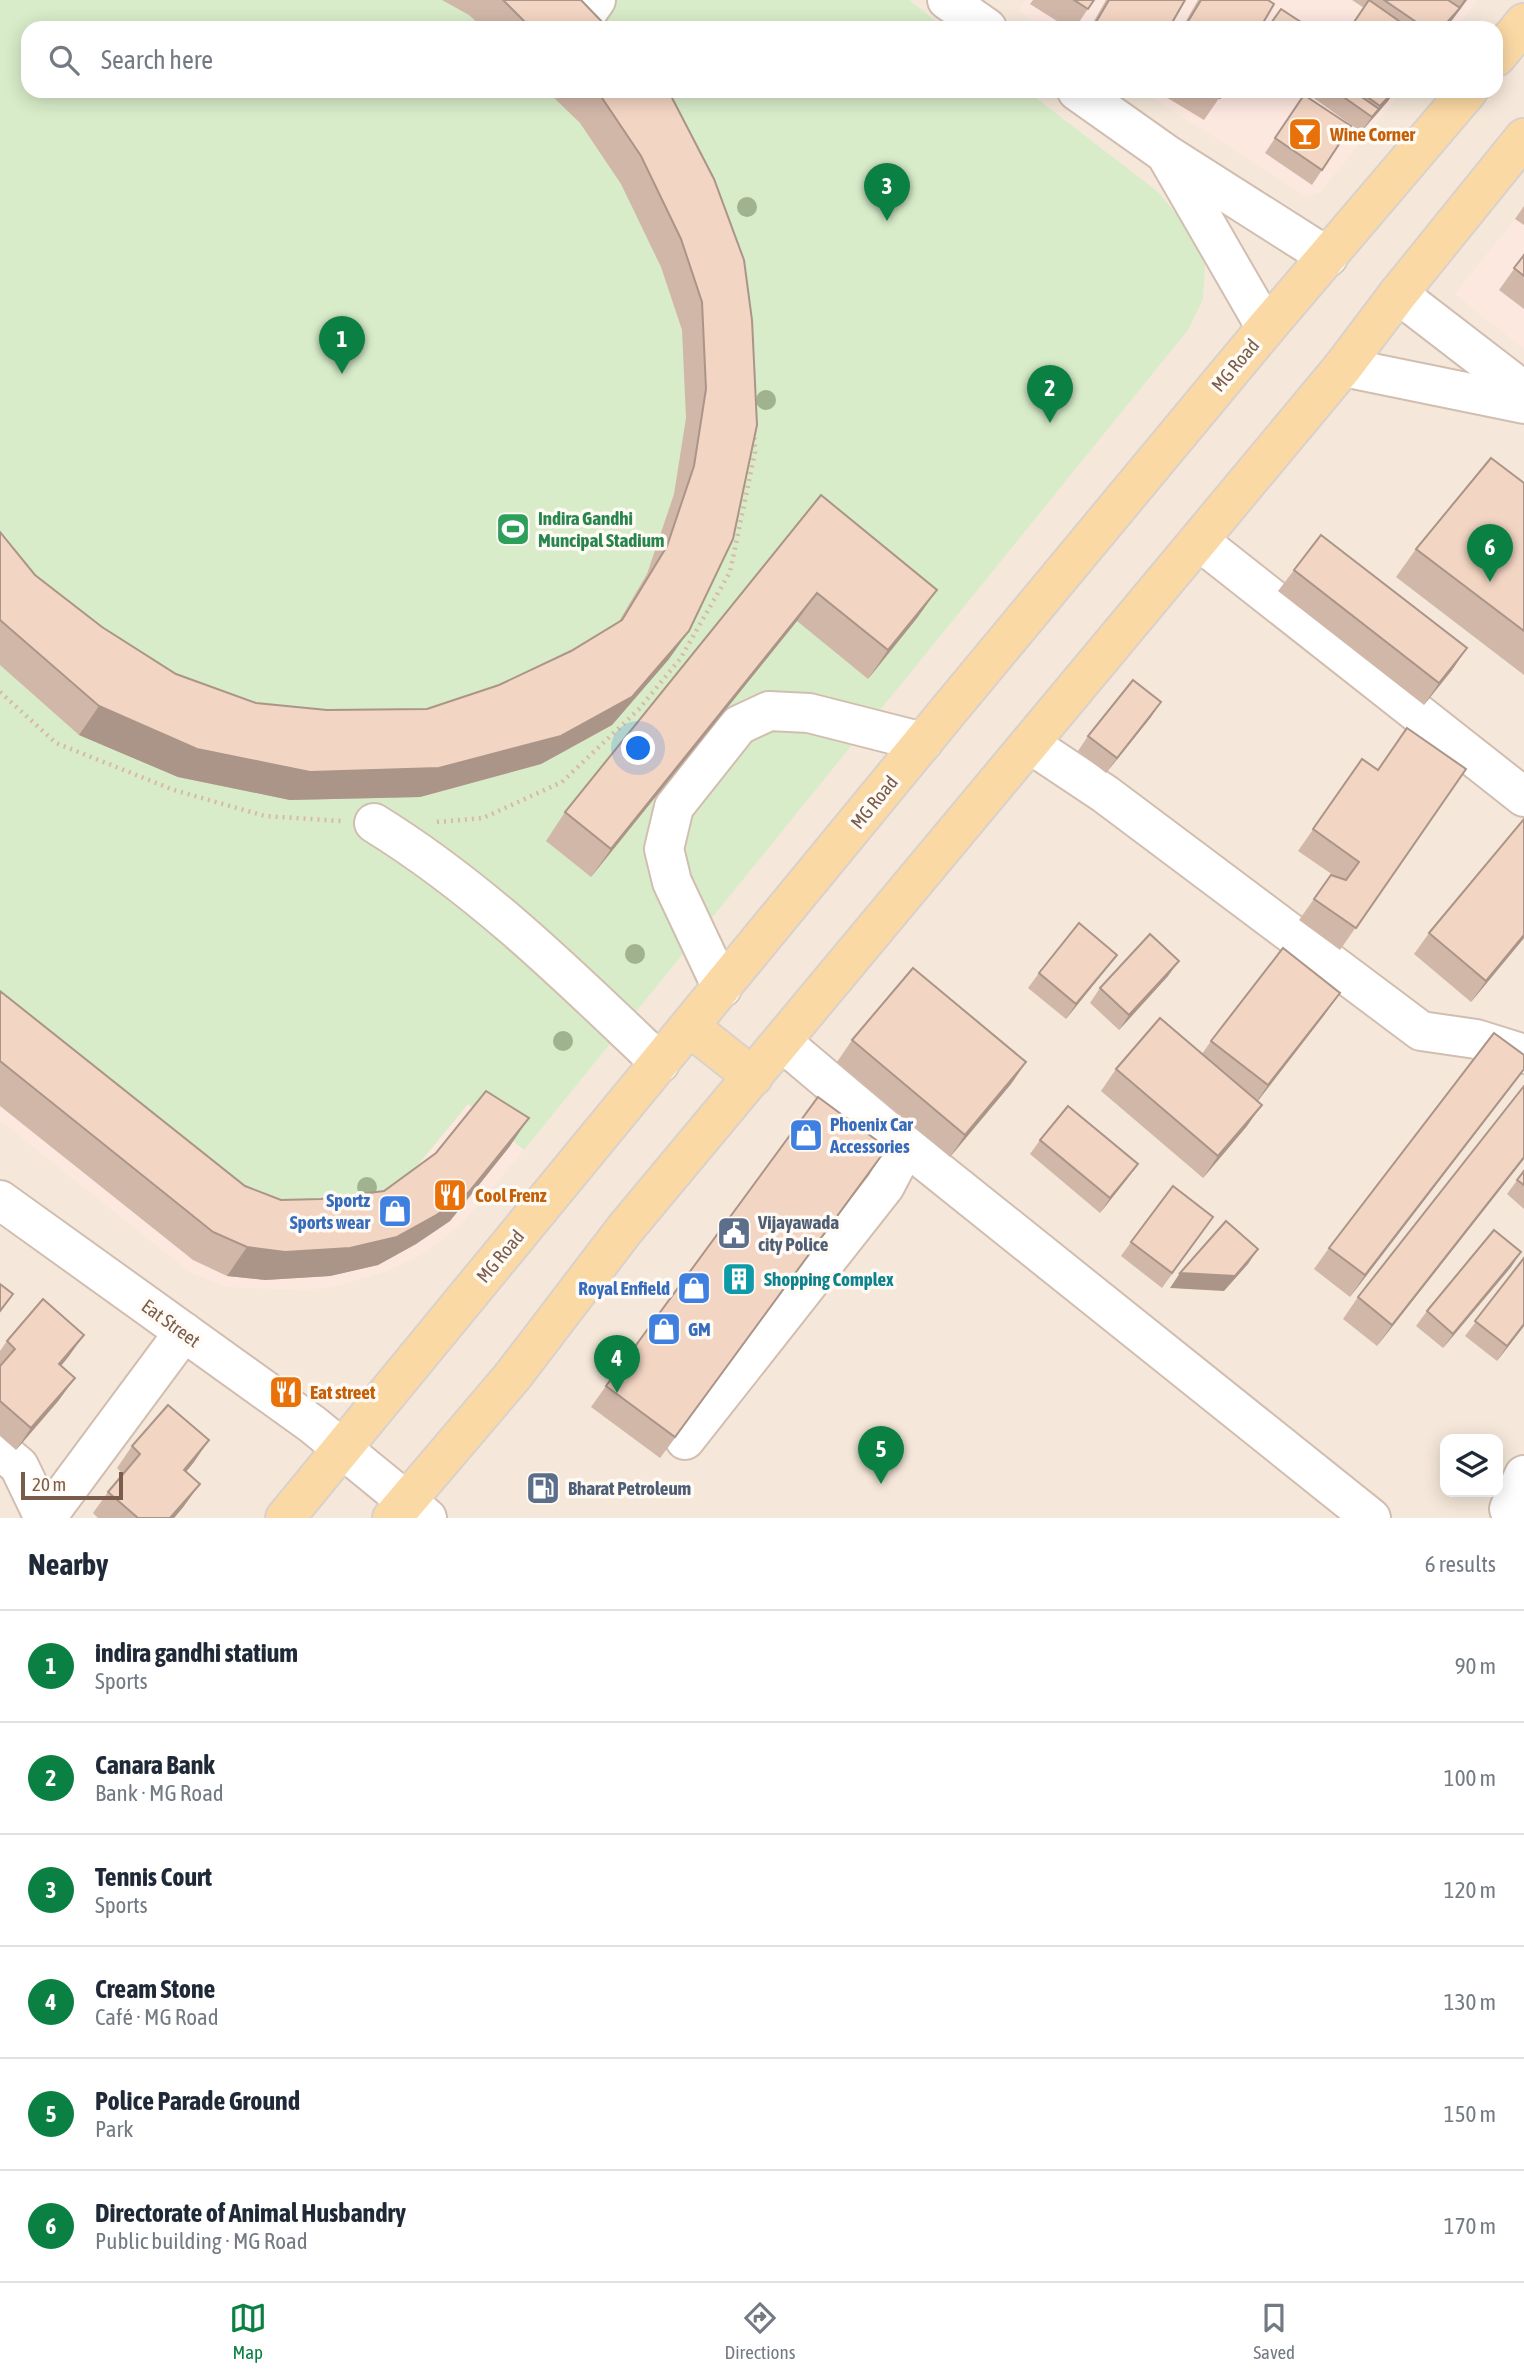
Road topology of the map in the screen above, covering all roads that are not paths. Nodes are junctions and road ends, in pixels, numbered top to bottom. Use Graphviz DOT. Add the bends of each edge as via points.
graph roads {
  1 [pos="947,0"];
  2 [pos="977,21"];
  3 [pos="1524,23"];
  4 [pos="1503,48"];
  5 [pos="1087,98"];
  6 [pos="1462,98"];
  7 [pos="1524,138"];
  8 [pos="1166,154"];
  9 [pos="1328,257"];
  10 [pos="1398,294"];
  11 [pos="1266,328"];
  12 [pos="1343,367"];
  13 [pos="1524,391"];
  14 [pos="1524,404"];
  15 [pos="1199,541"];
  16 [pos="923,743"];
  17 [pos="1030,744"];
  18 [pos="1524,797"];
  19 [pos="374,823"];
  20 [pos="722,988"];
  21 [pos="690,1027"];
  22 [pos="782,1042"];
  23 [pos="1524,1054"];
  24 [pos="660,1063"];
  25 [pos="752,1077"];
  26 [pos="884,1128"];
  27 [pos="0,1200"];
  28 [pos="184,1332"];
  29 [pos="685,1440"];
  30 [pos="342,1447"];
  31 [pos="0,1450"];
  32 [pos="1524,1475"];
  33 [pos="1509,1509"];
  34 [pos="408,1512"];
  35 [pos="45,1518"];
  36 [pos="285,1518"];
  37 [pos="1370,1518"];
  1 -- 2 [label="street"];
  3 -- 4 [label="main road"];
  5 -- 8 [label="street"];
  6 -- 9 [label="main road, MG Road"];
  7 -- 10 [label="main road"];
  8 -- 9 [label="street"];
  8 -- 11 [label="street"];
  9 -- 11 [label="main road, MG Road"];
  10 -- 12 [label="main road"];
  10 -- 13 [label="street"];
  11 -- 16 [label="main road, MG Road"];
  12 -- 14 [label="street"];
  12 -- 15 [label="main road"];
  15 -- 17 [label="main road"];
  15 -- 18 [label="street"];
  16 -- 20 [label="main road, MG Road"];
  16 -- 20 [label="street" via="809,713 769,710 739,725 674,807 664,849 672,882"];
  17 -- 22 [label="main road"];
  17 -- 23 [label="street" via="1105,794 1421,1031 1476,1039"];
  19 -- 24 [label="street" via="419,850 505,918"];
  20 -- 21 [label="main road, MG Road"];
  21 -- 24 [label="main road, MG Road"];
  21 -- 25 [label="main road"];
  22 -- 25 [label="main road"];
  22 -- 26 [label="street"];
  24 -- 30 [label="main road, MG Road"];
  25 -- 34 [label="main road" via="625,1229"];
  26 -- 29 [label="street" via="895,1148 895,1167 885,1186"];
  26 -- 37 [label="street"];
  27 -- 28 [label="street, Eat Street"];
  28 -- 30 [label="street, Eat Street"];
  28 -- 35 [label="street"];
  30 -- 34 [label="street, Eat Street"];
  30 -- 36 [label="main road, MG Road"];
  31 -- 35 [label="street" via="19,1466"];
  32 -- 33 [label="street"];
}
